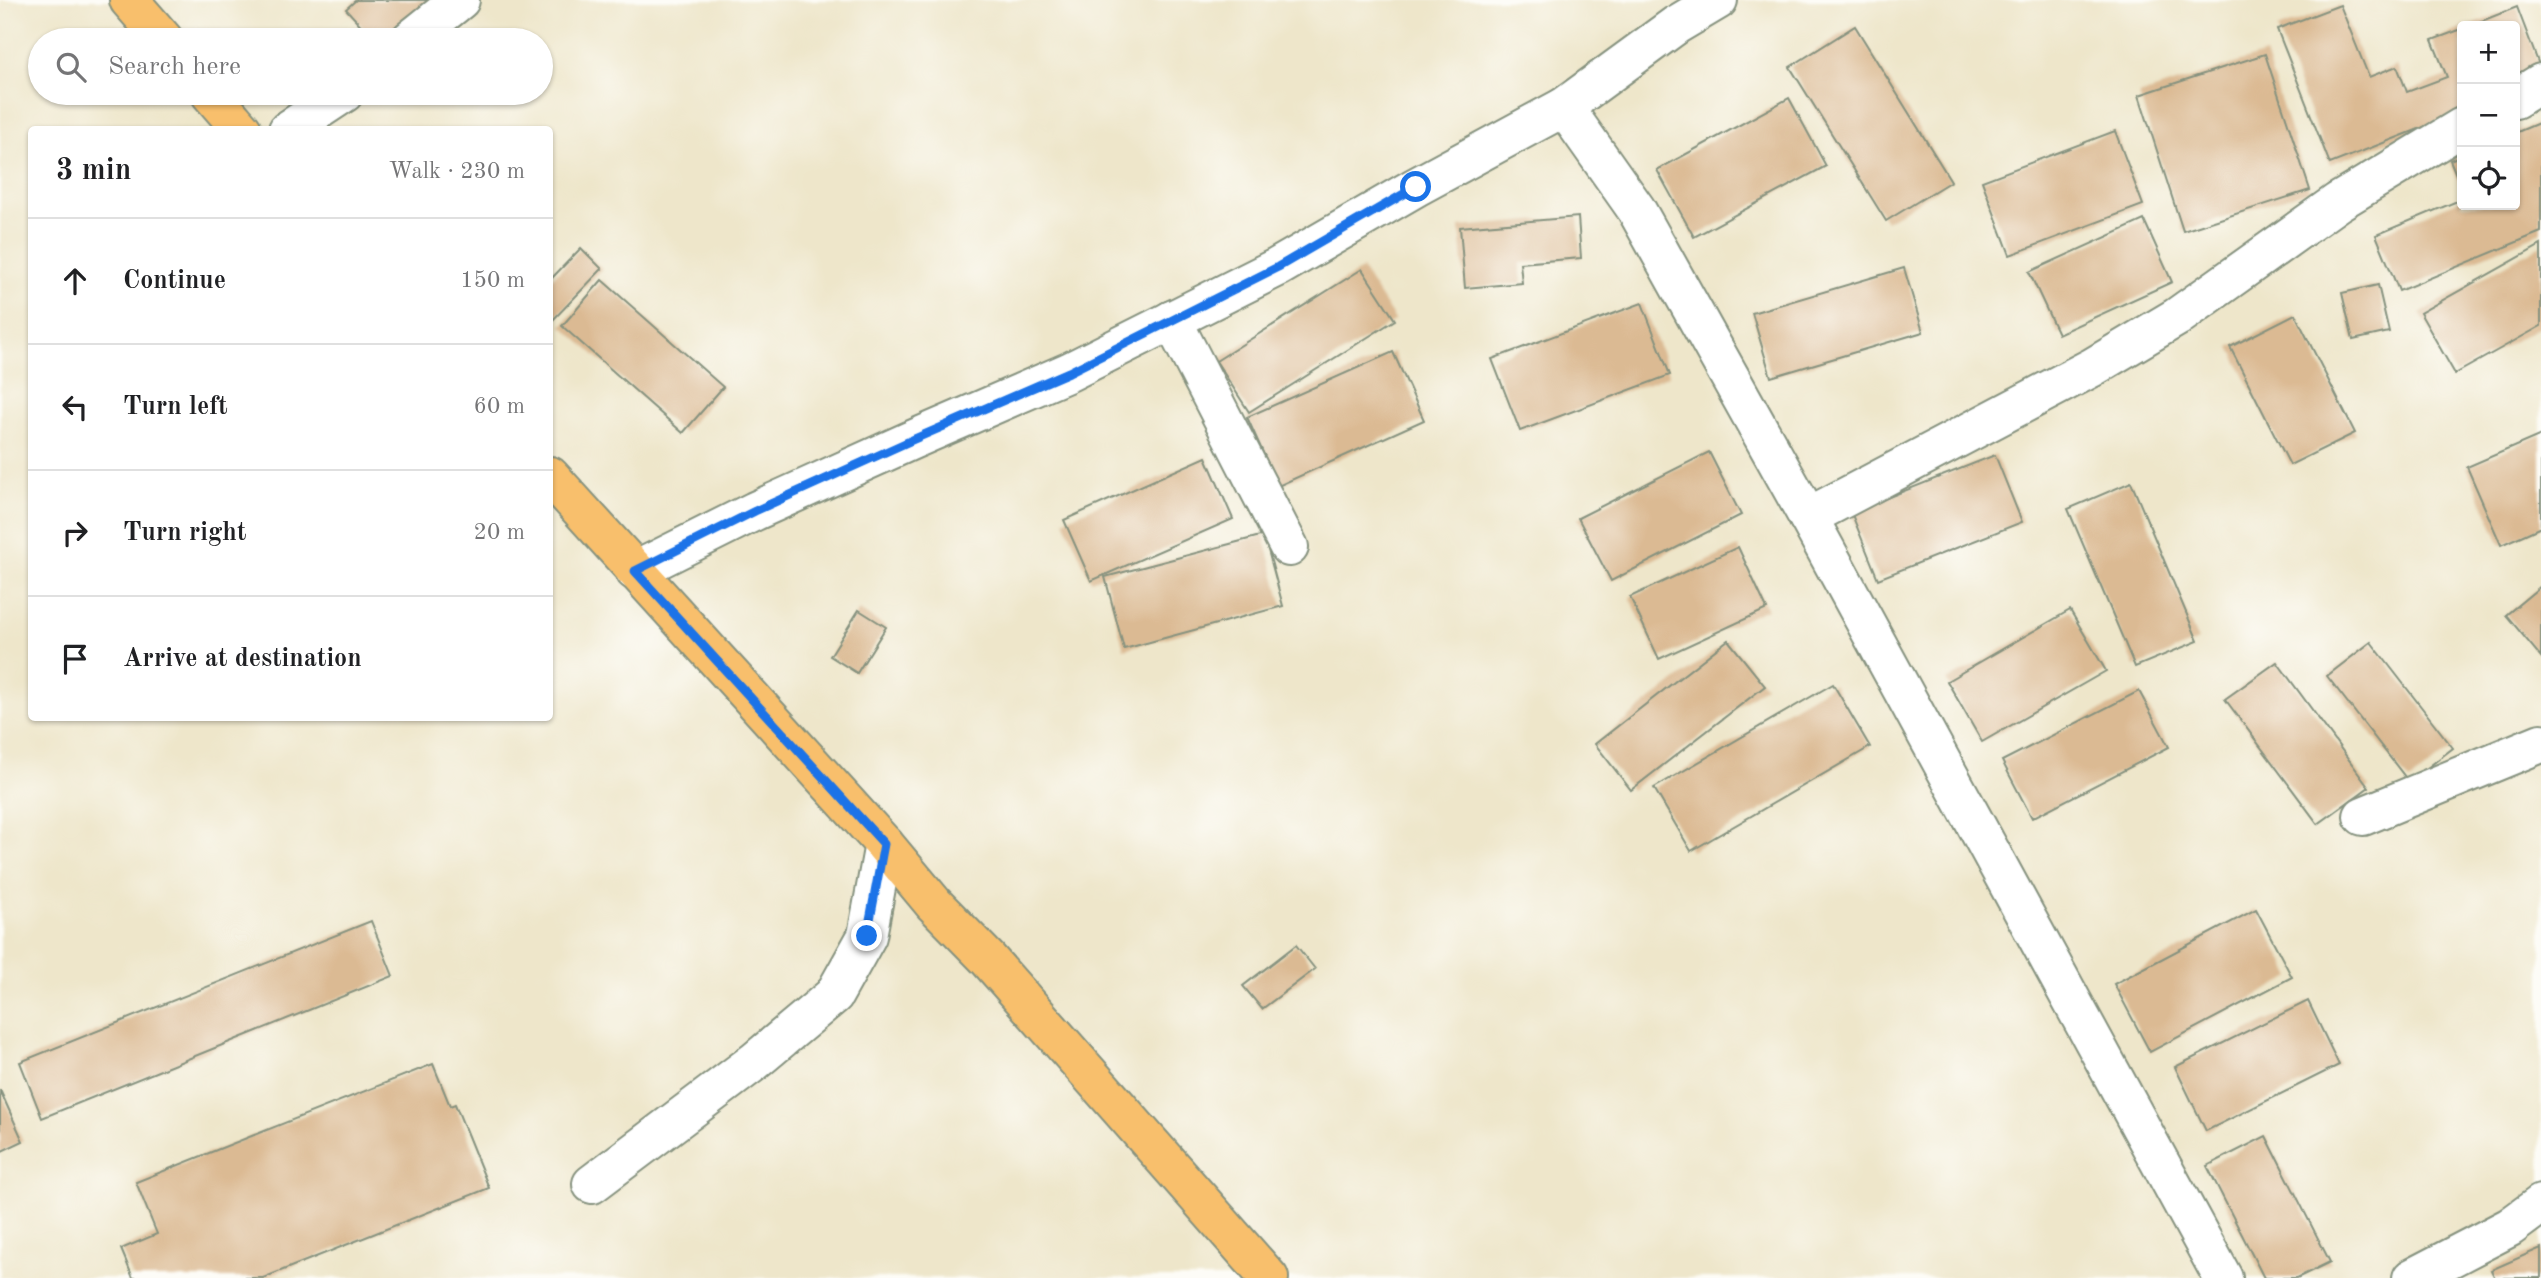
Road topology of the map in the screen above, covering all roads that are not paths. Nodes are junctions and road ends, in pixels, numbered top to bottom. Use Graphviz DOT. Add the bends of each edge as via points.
graph roads {
  1 [pos="129,0"];
  2 [pos="460,0"];
  3 [pos="1718,0"];
  4 [pos="154,28"];
  5 [pos="425,28"];
  6 [pos="2541,83"];
  7 [pos="2520,96"];
  8 [pos="221,105"];
  9 [pos="326,105"];
  10 [pos="1564,107"];
  11 [pos="239,126"];
  12 [pos="294,126"];
  13 [pos="2457,130"];
  14 [pos="1172,320"];
  15 [pos="553,479"];
  16 [pos="1808,517"];
  17 [pos="1289,547"];
  18 [pos="635,571"];
  19 [pos="2541,743"];
  20 [pos="2363,816"];
  21 [pos="884,844"];
  22 [pos="592,1184"];
  23 [pos="2541,1204"];
  24 [pos="1269,1278"];
  25 [pos="2223,1278"];
  26 [pos="2412,1278"];
  1 -- 4 [label="main road"];
  2 -- 5 [label="street"];
  3 -- 10 [label="street" via="1676,24"];
  6 -- 7 [label="street"];
  8 -- 11 [label="main road"];
  9 -- 12 [label="street"];
  10 -- 14 [label="street" via="1278,267"];
  10 -- 16 [label="street" via="1636,209"];
  13 -- 16 [label="street" via="2338,202 2129,346"];
  14 -- 17 [label="street"];
  14 -- 18 [label="street"];
  15 -- 18 [label="main road"];
  16 -- 25 [label="street"];
  18 -- 21 [label="main road"];
  19 -- 20 [label="street"];
  21 -- 22 [label="street" via="867,936 834,995 754,1062"];
  21 -- 24 [label="main road"];
  23 -- 26 [label="street" via="2510,1227"];
}
